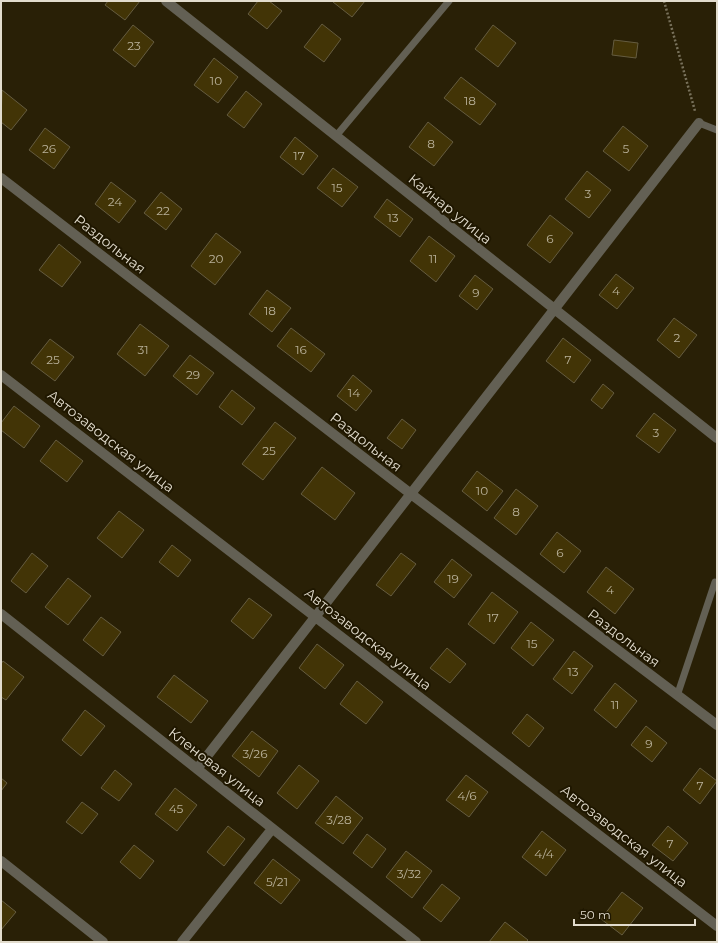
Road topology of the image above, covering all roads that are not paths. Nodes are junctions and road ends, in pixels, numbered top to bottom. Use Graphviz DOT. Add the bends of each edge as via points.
graph roads {
  1 [pos="449,1"];
  2 [pos="172,3"];
  3 [pos="699,123"];
  4 [pos="717,130"];
  5 [pos="336,136"];
  6 [pos="1,178"];
  7 [pos="554,309"];
  8 [pos="1,374"];
  9 [pos="717,438"];
  10 [pos="411,494"];
  11 [pos="715,582"];
  12 [pos="1,614"];
  13 [pos="316,616"];
  14 [pos="677,696"];
  15 [pos="717,725"];
  16 [pos="197,769"];
  17 [pos="272,829"];
  18 [pos="1,861"];
  19 [pos="717,926"];
  20 [pos="103,942"];
  21 [pos="182,942"];
  22 [pos="416,942"];
  1 -- 5 [label="lane"];
  2 -- 5 [label="street, Кайнар улица"];
  3 -- 4 [label="lane"];
  3 -- 7 [label="street"];
  5 -- 7 [label="street, Кайнар улица"];
  6 -- 10 [label="street, Раздольная"];
  7 -- 9 [label="street, Кайнар улица"];
  7 -- 10 [label="street"];
  8 -- 13 [label="street, Автозаводская улица"];
  10 -- 13 [label="street"];
  10 -- 14 [label="street, Раздольная"];
  11 -- 14 [label="lane"];
  12 -- 16 [label="street, Кленовая улица"];
  13 -- 16 [label="street"];
  13 -- 19 [label="street, Автозаводская улица"];
  14 -- 15 [label="street, Раздольная"];
  16 -- 17 [label="street, Кленовая улица"];
  17 -- 21 [label="street"];
  17 -- 22 [label="street, Кленовая улица"];
  18 -- 20 [label="street"];
}
